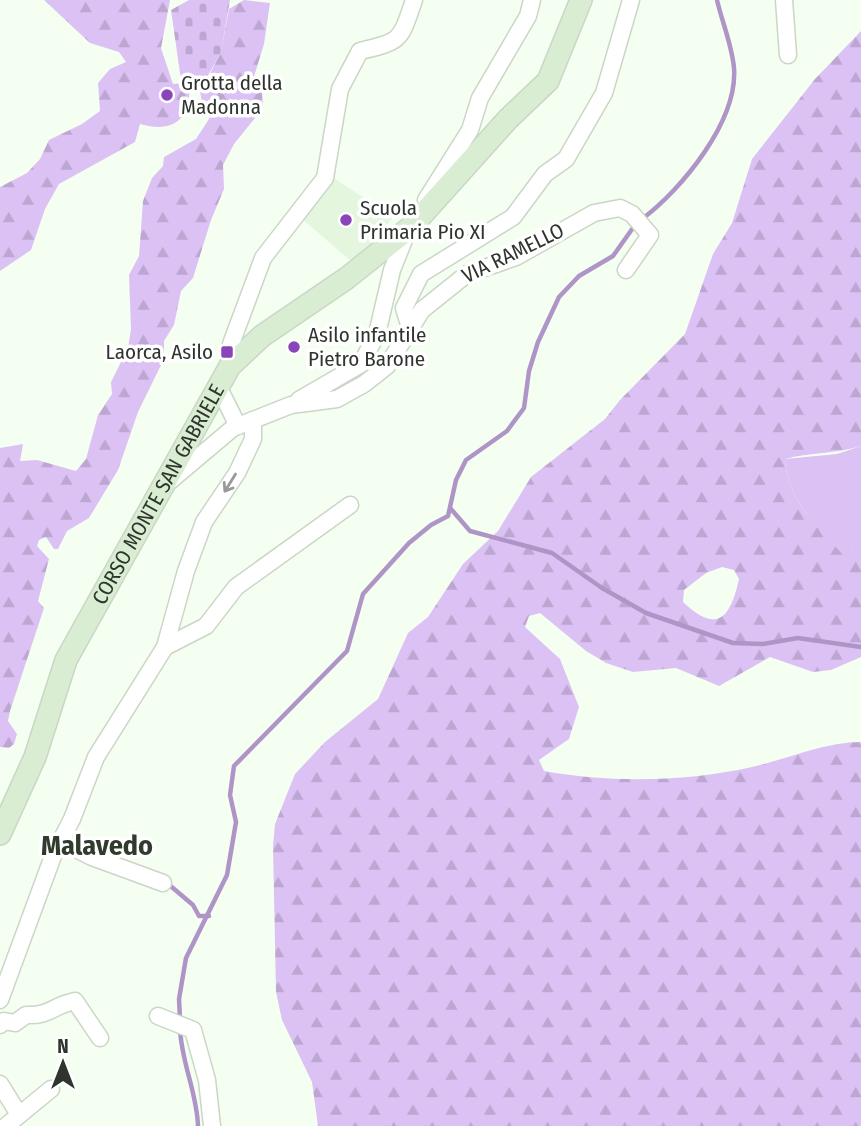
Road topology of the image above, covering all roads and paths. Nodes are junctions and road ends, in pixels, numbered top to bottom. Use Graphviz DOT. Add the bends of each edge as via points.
graph roads {
  1 [pos="414,0"];
  2 [pos="532,0"];
  3 [pos="581,0"];
  4 [pos="631,0"];
  5 [pos="784,0"];
  6 [pos="788,55"];
  7 [pos="586,208"];
  8 [pos="626,211"];
  9 [pos="410,228"];
  10 [pos="626,270"];
  11 [pos="410,328"];
  12 [pos="237,358"];
  13 [pos="218,386"];
  14 [pos="290,405"];
  15 [pos="245,423"];
  16 [pos="158,492"];
  17 [pos="350,505"];
  18 [pos="165,647"];
  19 [pos="0,834"];
  20 [pos="60,841"];
  21 [pos="163,883"];
  22 [pos="0,1000"];
  23 [pos="164,1017"];
  24 [pos="0,1025"];
  25 [pos="100,1038"];
  26 [pos="0,1084"];
  27 [pos="51,1089"];
  28 [pos="18,1113"];
  29 [pos="6,1126"];
  30 [pos="212,1126"];
  1 -- 12 [label="street" via="401,37 360,51 349,68 340,89 325,178 263,258 231,344"];
  2 -- 9 [label="street" via="528,16 480,98 470,130"];
  3 -- 9 [label="main road, CORSO MONTE SAN GABRIELE" via="548,81"];
  4 -- 11 [label="street, VIA RAMELLO" via="604,93 566,159 545,174 513,217 421,274 404,308"];
  5 -- 6 [label="street"];
  7 -- 8 [label="street" via="610,203"];
  8 -- 10 [label="street" via="650,235"];
  8 -- 11 [label="street, VIA RAMELLO" via="594,213 516,257 467,274 422,310"];
  9 -- 12 [label="main road, CORSO MONTE SAN GABRIELE"];
  9 -- 14 [label="street" via="392,270 377,334 361,364"];
  11 -- 14 [label="street, VIA RAMELLO" via="387,366 364,384 337,398"];
  12 -- 13 [label="main road, CORSO MONTE SAN GABRIELE"];
  13 -- 15 [label="street"];
  13 -- 16 [label="main road, CORSO MONTE SAN GABRIELE"];
  14 -- 15 [label="street, VIA RAMELLO"];
  15 -- 16 [label="street, VIA RAMELLO"];
  15 -- 18 [label="street, one-way" via="253,439 237,473 204,522"];
  16 -- 19 [label="main road, CORSO MONTE SAN GABRIELE" via="62,667 31,766"];
  17 -- 18 [label="street" via="236,587 206,626"];
  18 -- 20 [label="street" via="96,757"];
  20 -- 21 [label="street"];
  20 -- 22 [label="street"];
  23 -- 30 [label="street" via="193,1030 207,1080"];
  24 -- 25 [label="street" via="15,1023 26,1015 44,1015 75,1001"];
  26 -- 28 [label="street"];
  27 -- 28 [label="street"];
  28 -- 29 [label="street"];
}
